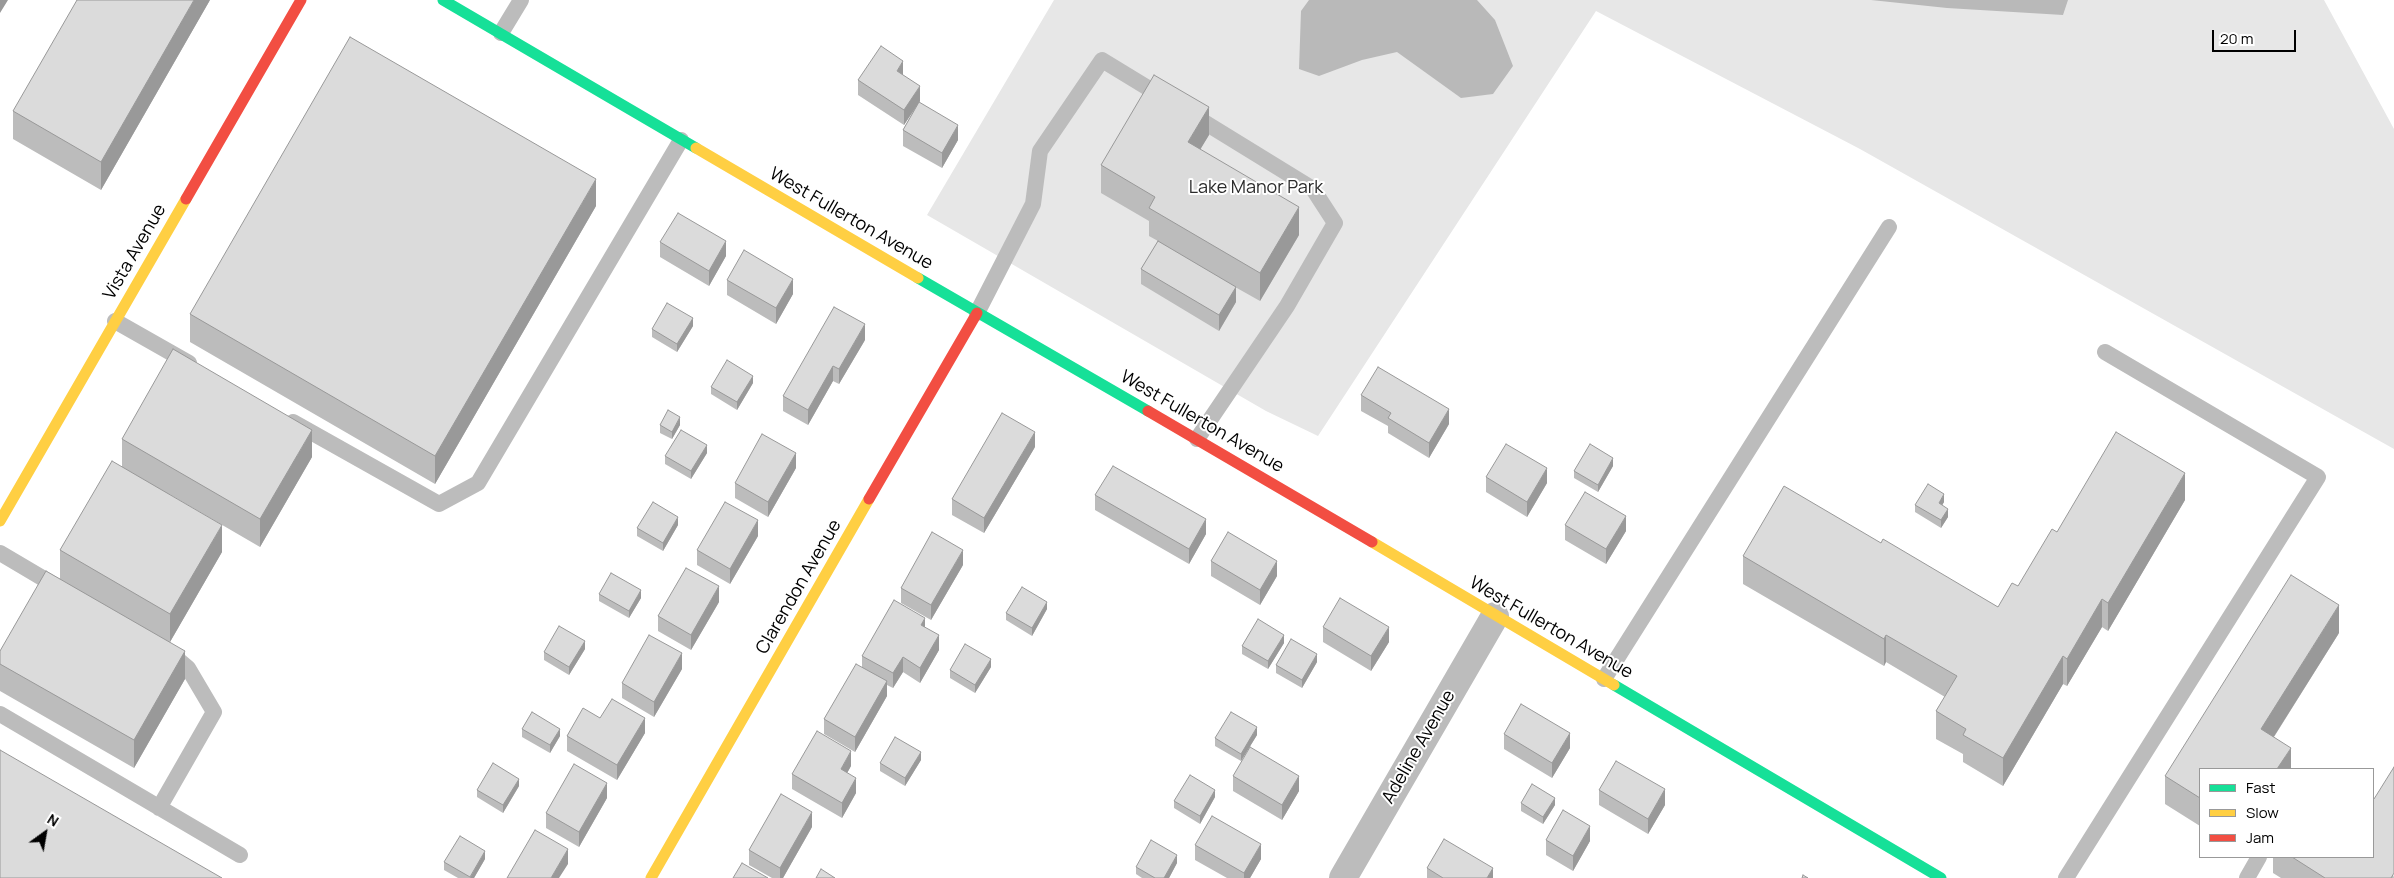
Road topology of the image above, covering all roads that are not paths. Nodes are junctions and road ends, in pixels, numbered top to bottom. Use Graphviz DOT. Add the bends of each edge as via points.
graph roads {
  1 [pos="300,0"];
  2 [pos="443,0"];
  3 [pos="521,0"];
  4 [pos="502,33"];
  5 [pos="681,140"];
  6 [pos="1889,227"];
  7 [pos="978,313"];
  8 [pos="115,322"];
  9 [pos="2105,352"];
  10 [pos="200,370"];
  11 [pos="277,413"];
  12 [pos="1197,439"];
  13 [pos="0,521"];
  14 [pos="0,554"];
  15 [pos="77,598"];
  16 [pos="1495,616"];
  17 [pos="154,643"];
  18 [pos="1604,679"];
  19 [pos="0,714"];
  20 [pos="159,808"];
  21 [pos="240,855"];
  22 [pos="2258,858"];
  23 [pos="651,878"];
  24 [pos="1343,878"];
  25 [pos="1941,878"];
  26 [pos="2066,878"];
  27 [pos="2247,878"];
  1 -- 8 [label="street, Vista Avenue"];
  2 -- 4 [label="street, West Fullerton Avenue"];
  3 -- 4 [label="lane"];
  4 -- 5 [label="street, West Fullerton Avenue"];
  5 -- 7 [label="street, West Fullerton Avenue"];
  5 -- 11 [label="lane" via="478,482 439,504"];
  6 -- 18 [label="lane"];
  7 -- 12 [label="street, West Fullerton Avenue"];
  7 -- 12 [label="lane" via="1032,204 1040,152 1102,60 1313,189 1335,223 1287,306"];
  7 -- 23 [label="street, Clarendon Avenue"];
  8 -- 10 [label="lane"];
  8 -- 13 [label="street, Vista Avenue"];
  9 -- 26 [label="lane" via="2318,477"];
  12 -- 16 [label="street, West Fullerton Avenue"];
  14 -- 15 [label="lane"];
  16 -- 18 [label="street, West Fullerton Avenue"];
  16 -- 24 [label="street, Adeline Avenue"];
  17 -- 20 [label="lane" via="172,653 188,668 214,712"];
  18 -- 25 [label="street, West Fullerton Avenue"];
  19 -- 20 [label="lane"];
  20 -- 21 [label="lane"];
  22 -- 27 [label="lane"];
}
